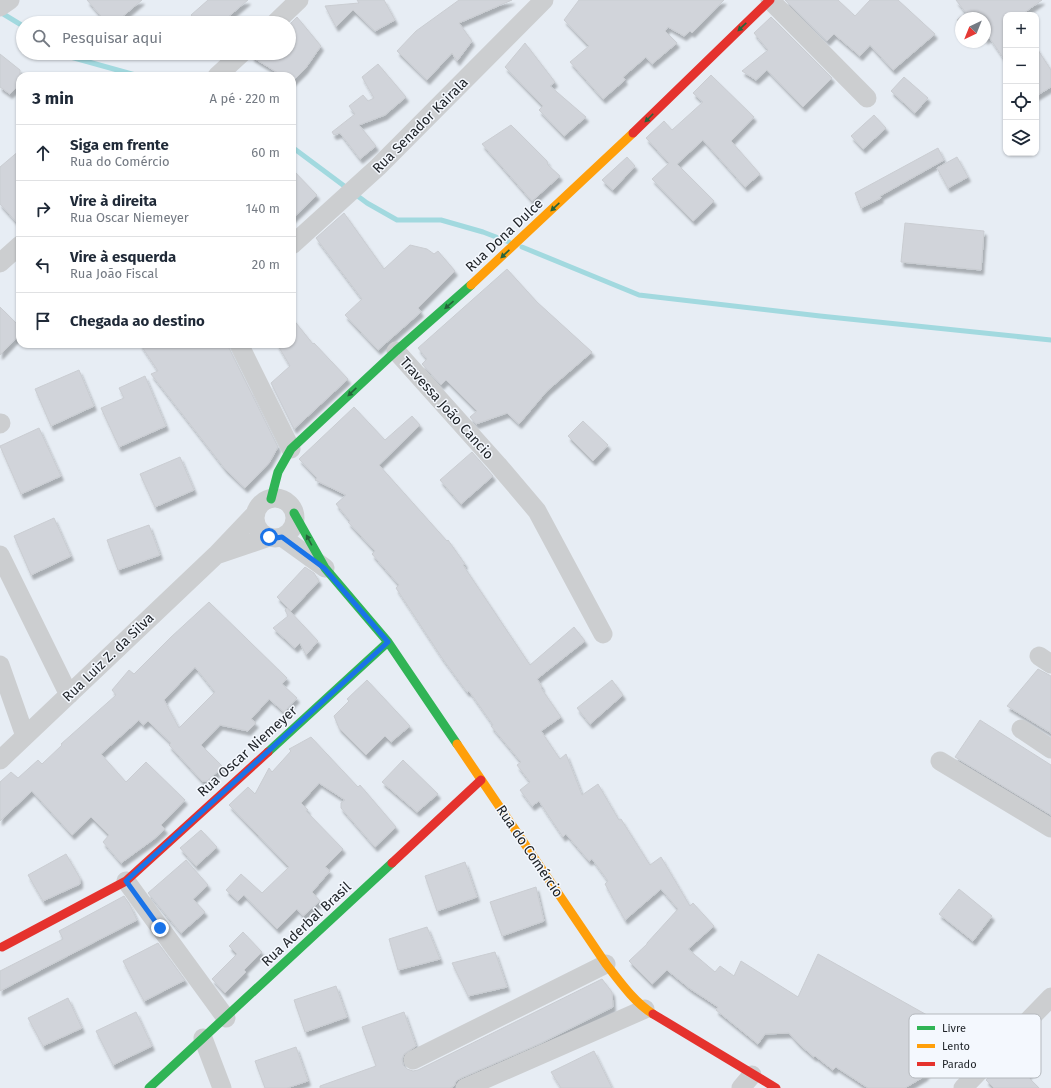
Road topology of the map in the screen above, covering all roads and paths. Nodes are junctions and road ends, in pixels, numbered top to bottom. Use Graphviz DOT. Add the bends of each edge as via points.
graph roads {
  1 [pos="300,0"];
  2 [pos="544,0"];
  3 [pos="770,0"];
  4 [pos="282,16"];
  5 [pos="234,60"];
  6 [pos="221,72"];
  7 [pos="867,98"];
  8 [pos="296,241"];
  9 [pos="16,249"];
  10 [pos="0,263"];
  11 [pos="241,348"];
  12 [pos="396,351"];
  13 [pos="291,449"];
  14 [pos="271,499"];
  15 [pos="294,512"];
  16 [pos="256,513"];
  17 [pos="276,537"];
  18 [pos="0,555"];
  19 [pos="216,555"];
  20 [pos="324,568"];
  21 [pos="604,634"];
  22 [pos="388,642"];
  23 [pos="0,665"];
  24 [pos="69,695"];
  25 [pos="1021,728"];
  26 [pos="25,736"];
  27 [pos="1051,749"];
  28 [pos="0,760"];
  29 [pos="940,761"];
  30 [pos="481,780"];
  31 [pos="1051,828"];
  32 [pos="126,881"];
  33 [pos="2,947"];
  34 [pos="606,964"];
  35 [pos="1051,997"];
  36 [pos="645,1009"];
  37 [pos="1035,1014"];
  38 [pos="226,1018"];
  39 [pos="203,1038"];
  40 [pos="413,1060"];
  41 [pos="974,1078"];
  42 [pos="746,1081"];
  43 [pos="149,1088"];
  44 [pos="222,1088"];
  45 [pos="465,1088"];
  46 [pos="776,1088"];
  47 [pos="964,1088"];
  1 -- 4 [label="street"];
  2 -- 8 [label="street, Rua Senador Kairala" via="365,180"];
  3 -- 7 [label="street"];
  3 -- 12 [label="street, Rua Dona Dulce, one-way" via="478,279"];
  5 -- 6 [label="street"];
  9 -- 10 [label="street"];
  11 -- 13 [label="street"];
  12 -- 13 [label="street, Rua Dona Dulce, one-way"];
  12 -- 21 [label="street, Travessa João Cancio" via="537,511"];
  13 -- 14 [label="street, Rua Dona Dulce" via="278,472"];
  14 -- 15 [label="street" via="283,500"];
  14 -- 16 [label="street" via="261,504"];
  15 -- 17 [label="street" via="292,530 288,534"];
  20 -- 15 [label="street, Rua do Comércio, one-way"];
  16 -- 17 [label="street" via="256,525 264,534"];
  16 -- 19 [label="street, Rua Luiz Z. da Silva"];
  17 -- 19 [label="street, Rua Luiz Z. da Silva"];
  17 -- 20 [label="street, Rua do Comércio"];
  18 -- 24 [label="street"];
  19 -- 24 [label="street, Rua Luiz Z. da Silva"];
  20 -- 22 [label="street, Rua do Comércio"];
  22 -- 30 [label="street, Rua do Comércio"];
  22 -- 32 [label="street, Rua Oscar Niemeyer"];
  23 -- 26 [label="street"];
  24 -- 26 [label="street, Rua Luiz Z. da Silva"];
  25 -- 27 [label="street"];
  26 -- 28 [label="street, Rua Luiz Z. da Silva"];
  29 -- 31 [label="street"];
  30 -- 34 [label="street, Rua do Comércio"];
  30 -- 38 [label="street, Rua Aderbal Brasil"];
  32 -- 33 [label="street, Rua Oscar Niemeyer"];
  32 -- 38 [label="street"];
  34 -- 36 [label="street, Rua do Comércio"];
  34 -- 40 [label="street"];
  35 -- 37 [label="street"];
  36 -- 42 [label="street, Rua do Comércio"];
  36 -- 45 [label="street"];
  38 -- 39 [label="street, Rua Aderbal Brasil"];
  39 -- 43 [label="street, Rua Aderbal Brasil"];
  39 -- 44 [label="street"];
  41 -- 47 [label="street"];
  42 -- 46 [label="street, Rua do Comércio"];
}
